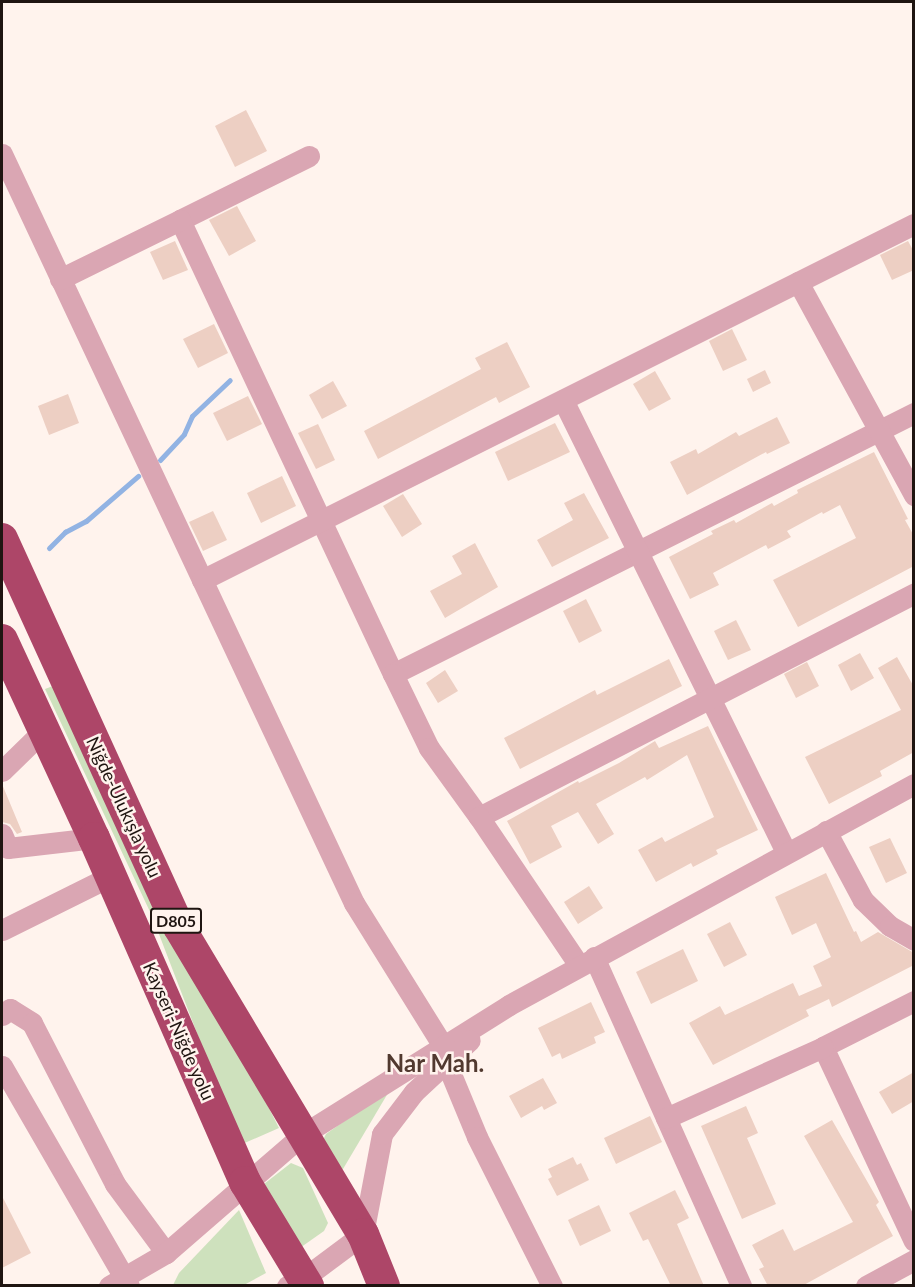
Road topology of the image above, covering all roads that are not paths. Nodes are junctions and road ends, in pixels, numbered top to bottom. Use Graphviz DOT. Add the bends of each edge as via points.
graph roads {
  1 [pos="2,154"];
  2 [pos="309,156"];
  3 [pos="180,220"];
  4 [pos="914,224"];
  5 [pos="60,279"];
  6 [pos="798,282"];
  7 [pos="563,400"];
  8 [pos="914,413"];
  9 [pos="878,430"];
  10 [pos="914,495"];
  11 [pos="320,522"];
  12 [pos="2,539"];
  13 [pos="638,552"];
  14 [pos="202,580"];
  15 [pos="914,594"];
  16 [pos="2,640"];
  17 [pos="393,674"];
  18 [pos="710,698"];
  19 [pos="44,730"];
  20 [pos="2,771"];
  21 [pos="914,784"];
  22 [pos="478,817"];
  23 [pos="826,831"];
  24 [pos="2,834"];
  25 [pos="94,838"];
  26 [pos="786,852"];
  27 [pos="111,876"];
  28 [pos="2,930"];
  29 [pos="914,940"];
  30 [pos="587,961"];
  31 [pos="914,1001"];
  32 [pos="2,1016"];
  33 [pos="822,1047"];
  34 [pos="445,1054"];
  35 [pos="2,1066"];
  36 [pos="666,1118"];
  37 [pos="302,1135"];
  38 [pos="245,1182"];
  39 [pos="363,1234"];
  40 [pos="914,1241"];
  41 [pos="165,1254"];
  42 [pos="914,1260"];
  43 [pos="121,1283"];
  44 [pos="299,1283"];
  45 [pos="384,1286"];
  46 [pos="552,1286"];
  47 [pos="741,1286"];
  48 [pos="866,1286"];
  1 -- 5 [label="street"];
  2 -- 3 [label="street"];
  3 -- 5 [label="street"];
  3 -- 11 [label="street"];
  4 -- 6 [label="street"];
  5 -- 14 [label="street"];
  6 -- 7 [label="street"];
  6 -- 9 [label="street"];
  7 -- 11 [label="street"];
  7 -- 13 [label="street"];
  8 -- 9 [label="street"];
  9 -- 10 [label="street"];
  9 -- 13 [label="street"];
  11 -- 14 [label="street"];
  11 -- 17 [label="street"];
  12 -- 37 [label="highway, Niğde-Ulukışla yolu / D805" via="179,927"];
  13 -- 17 [label="street"];
  13 -- 18 [label="street"];
  14 -- 34 [label="street" via="354,903"];
  15 -- 18 [label="street"];
  16 -- 19 [label="highway, Kayseri-Niğde yolu / D805"];
  17 -- 22 [label="street" via="429,748"];
  18 -- 22 [label="street"];
  18 -- 26 [label="street"];
  19 -- 20 [label="street"];
  19 -- 25 [label="highway, Kayseri-Niğde yolu / D805"];
  21 -- 23 [label="street"];
  22 -- 30 [label="street"];
  23 -- 26 [label="street"];
  23 -- 29 [label="street" via="863,900 890,926"];
  24 -- 25 [label="street" via="8,848"];
  25 -- 27 [label="highway, Kayseri-Niğde yolu / D805"];
  26 -- 30 [label="street"];
  27 -- 28 [label="street"];
  27 -- 38 [label="highway, Kayseri-Niğde yolu / D805"];
  30 -- 34 [label="street" via="509,1005"];
  30 -- 36 [label="street"];
  31 -- 33 [label="street"];
  32 -- 41 [label="street" via="10,1010 32,1023 115,1184"];
  33 -- 36 [label="street"];
  33 -- 40 [label="street"];
  34 -- 37 [label="street"];
  34 -- 39 [label="street" via="382,1134"];
  34 -- 46 [label="street" via="477,1137"];
  35 -- 43 [label="street"];
  36 -- 47 [label="street"];
  37 -- 38 [label="street"];
  37 -- 39 [label="highway, Niğde-Ulukışla yolu / D805"];
  38 -- 41 [label="street"];
  38 -- 44 [label="highway, Kayseri-Niğde yolu / D805"];
  39 -- 44 [label="street"];
  39 -- 45 [label="highway, Niğde-Ulukışla yolu / D805"];
  41 -- 43 [label="street"];
  42 -- 48 [label="street"];
}
